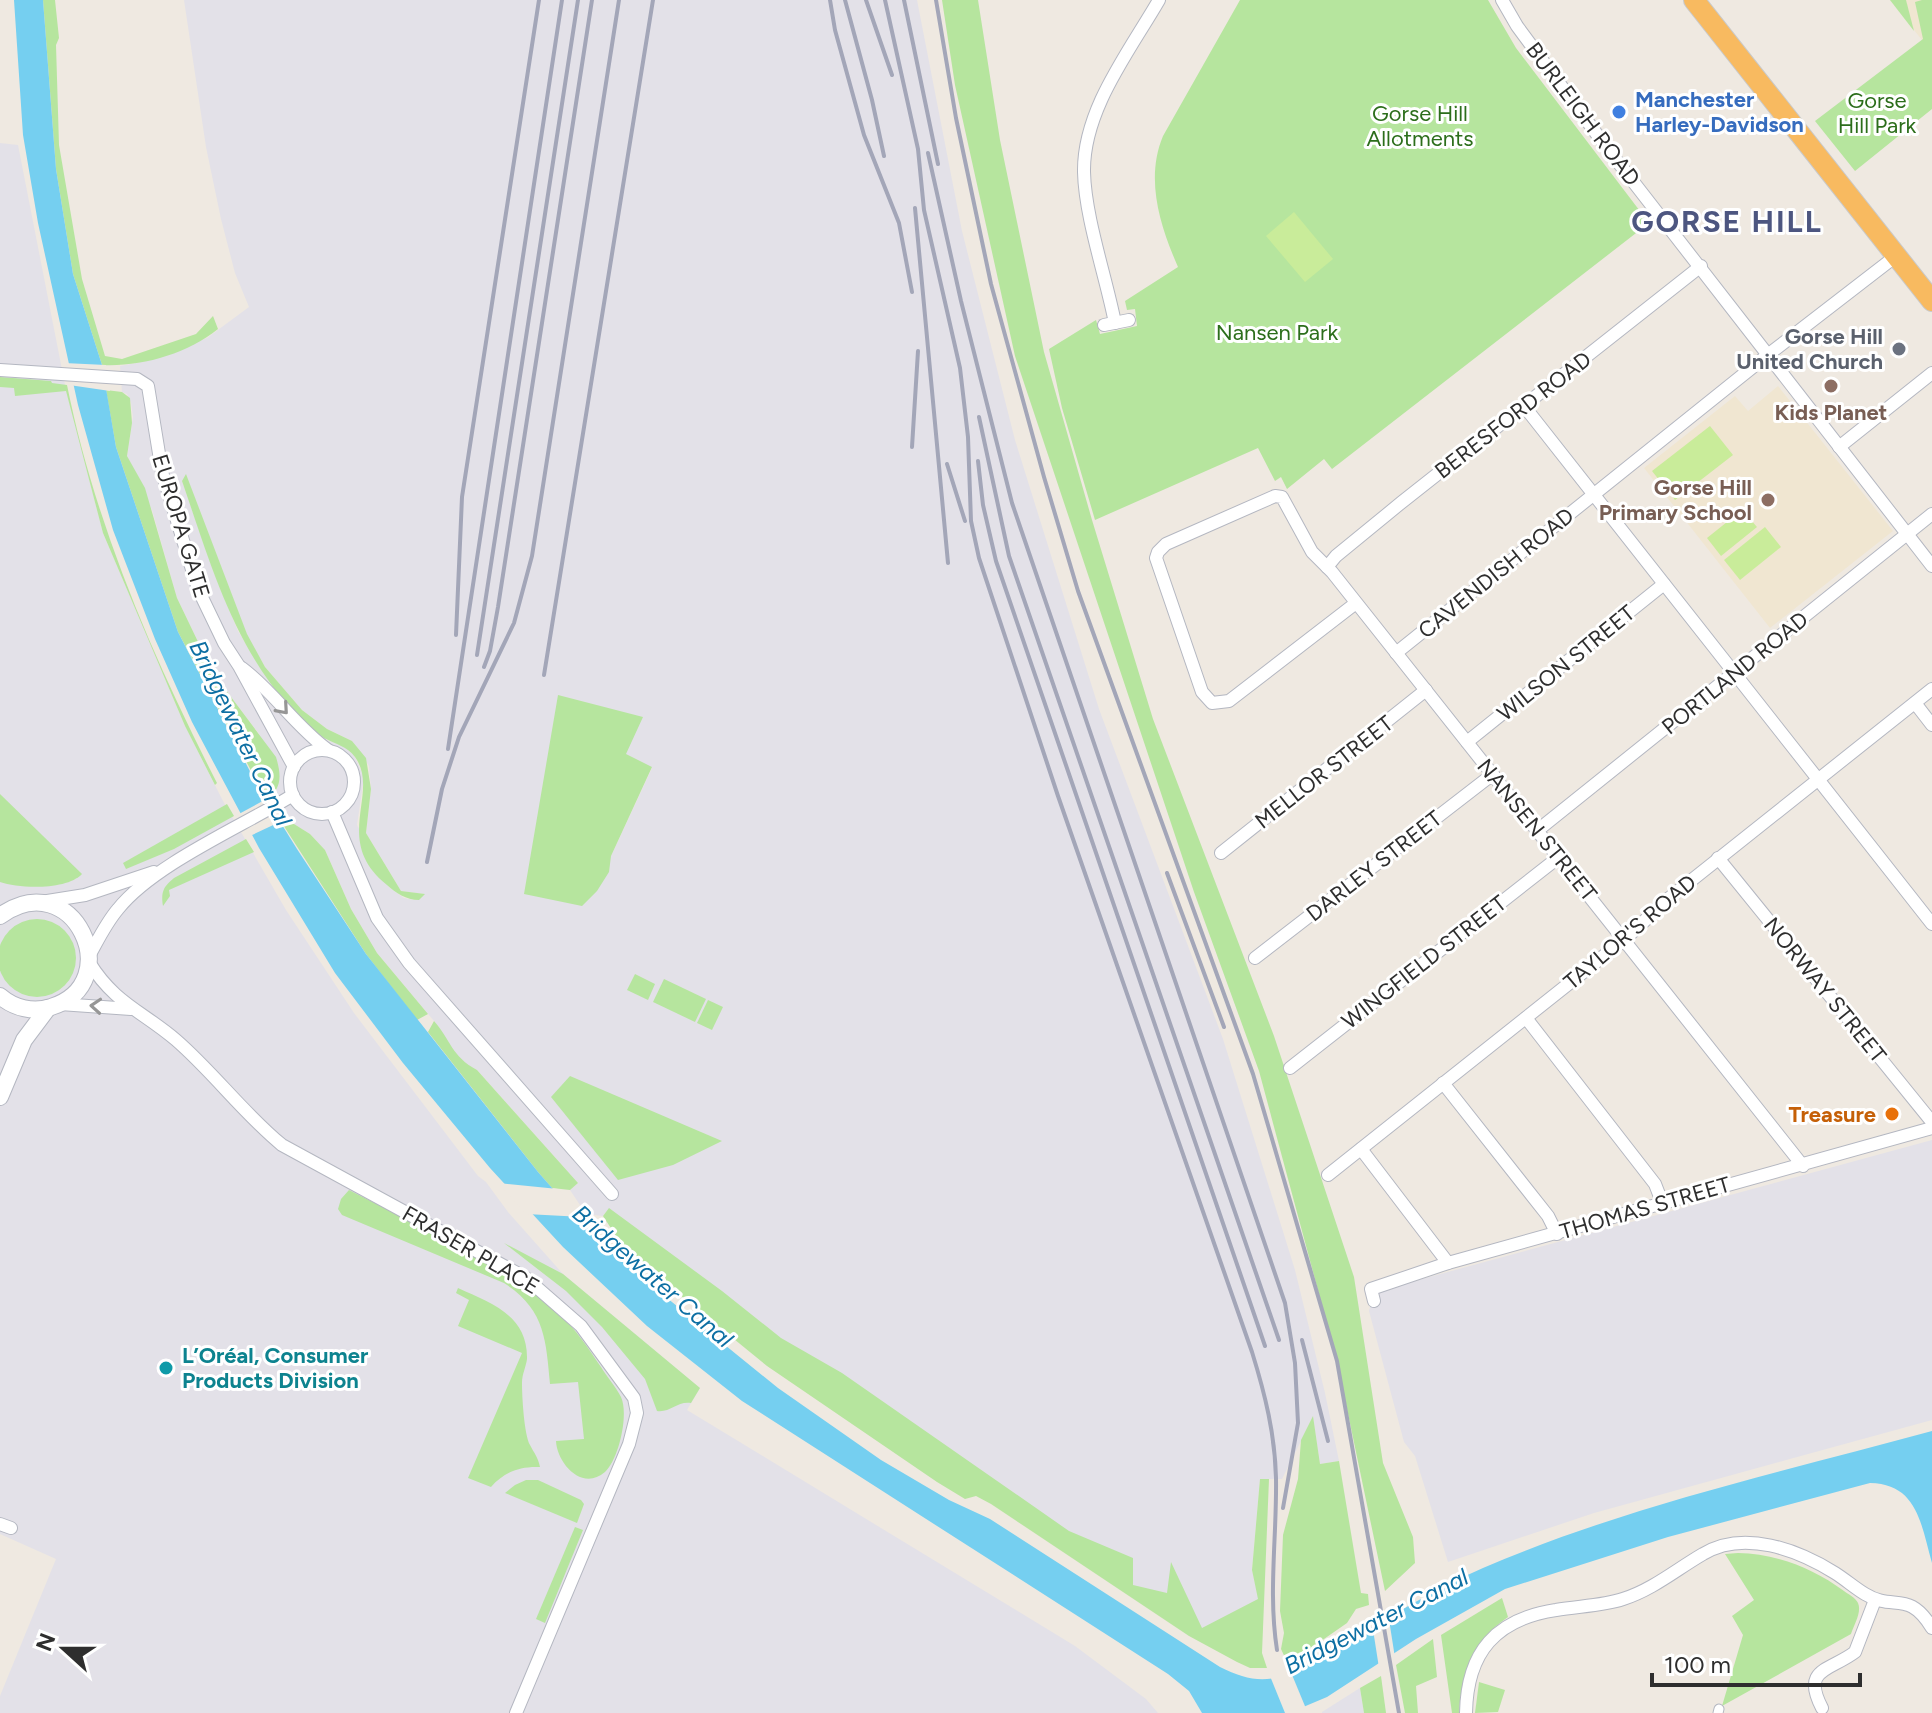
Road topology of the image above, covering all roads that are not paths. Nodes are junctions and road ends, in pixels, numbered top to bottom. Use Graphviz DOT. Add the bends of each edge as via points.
graph roads {
  1 [pos="1159,0"];
  2 [pos="1502,0"];
  3 [pos="1694,0"];
  4 [pos="1896,256"];
  5 [pos="1701,266"];
  6 [pos="1932,301"];
  7 [pos="1129,320"];
  8 [pos="1769,354"];
  9 [pos="0,370"];
  10 [pos="1932,373"];
  11 [pos="1524,406"];
  12 [pos="1839,447"];
  13 [pos="1594,495"];
  14 [pos="1932,514"];
  15 [pos="1908,533"];
  16 [pos="1932,566"];
  17 [pos="1327,567"];
  18 [pos="1664,584"];
  19 [pos="1356,603"];
  20 [pos="1396,653"];
  21 [pos="239,666"];
  22 [pos="1734,673"];
  23 [pos="1932,689"];
  24 [pos="1426,690"];
  25 [pos="1915,703"];
  26 [pos="1932,725"];
  27 [pos="1467,742"];
  28 [pos="328,750"];
  29 [pos="294,767"];
  30 [pos="1493,774"];
  31 [pos="1820,780"];
  32 [pos="293,795"];
  33 [pos="332,812"];
  34 [pos="1538,830"];
  35 [pos="1221,853"];
  36 [pos="1559,857"];
  37 [pos="1718,858"];
  38 [pos="165,869"];
  39 [pos="0,899"];
  40 [pos="39,903"];
  41 [pos="21,905"];
  42 [pos="0,916"];
  43 [pos="1932,924"];
  44 [pos="1625,939"];
  45 [pos="1255,958"];
  46 [pos="89,959"];
  47 [pos="0,996"];
  48 [pos="54,1006"];
  49 [pos="131,1009"];
  50 [pos="1526,1018"];
  51 [pos="1290,1068"];
  52 [pos="1443,1083"];
  53 [pos="0,1097"];
  54 [pos="1932,1122"];
  55 [pos="1932,1128"];
  56 [pos="1361,1149"];
  57 [pos="1803,1166"];
  58 [pos="1328,1175"];
  59 [pos="612,1194"];
  60 [pos="1662,1202"];
  61 [pos="1557,1234"];
  62 [pos="1448,1263"];
  63 [pos="1374,1301"];
  64 [pos="1875,1600"];
  65 [pos="1932,1628"];
  66 [pos="1822,1708"];
  67 [pos="516,1713"];
  68 [pos="1466,1713"];
  1 -- 7 [label="street" via="1102,101 1085,154 1085,189 1109,324"];
  2 -- 5 [label="street, BURLEIGH ROAD" via="1560,86"];
  3 -- 4 [label="highway"];
  4 -- 6 [label="highway"];
  4 -- 8 [label="street, CAVENDISH ROAD"];
  5 -- 8 [label="street, BURLEIGH ROAD"];
  5 -- 11 [label="street, BERESFORD ROAD"];
  8 -- 12 [label="street, BURLEIGH ROAD"];
  8 -- 13 [label="street, CAVENDISH ROAD"];
  9 -- 21 [label="street, EUROPA GATE" via="143,380 148,386 162,472 184,546 210,616"];
  10 -- 12 [label="street"];
  11 -- 13 [label="street"];
  11 -- 17 [label="street, BERESFORD ROAD"];
  12 -- 15 [label="street, BURLEIGH ROAD"];
  13 -- 18 [label="street"];
  13 -- 20 [label="street, CAVENDISH ROAD"];
  14 -- 15 [label="street, PORTLAND ROAD"];
  15 -- 16 [label="street, BURLEIGH ROAD"];
  15 -- 22 [label="street, PORTLAND ROAD"];
  17 -- 19 [label="street, NANSEN STREET"];
  17 -- 19 [label="street, NANSEN STREET" via="1312,552 1285,499 1275,496 1158,552 1157,563 1204,697 1217,704 1229,701"];
  18 -- 22 [label="street"];
  18 -- 27 [label="street, WILSON STREET"];
  19 -- 20 [label="street, NANSEN STREET"];
  20 -- 24 [label="street, NANSEN STREET"];
  21 -- 28 [label="street, EUROPA GATE, one-way"];
  21 -- 29 [label="street, EUROPA GATE"];
  22 -- 31 [label="street"];
  22 -- 34 [label="street, PORTLAND ROAD"];
  23 -- 25 [label="street, TAYLOR'S ROAD"];
  24 -- 27 [label="street, NANSEN STREET"];
  24 -- 35 [label="street, MELLOR STREET"];
  25 -- 26 [label="street"];
  25 -- 31 [label="street, TAYLOR'S ROAD"];
  27 -- 30 [label="street, NANSEN STREET"];
  28 -- 29 [label="street" via="307,754"];
  28 -- 33 [label="street" via="346,761 354,780 349,800"];
  29 -- 32 [label="street"];
  30 -- 34 [label="street, NANSEN STREET"];
  30 -- 45 [label="street, DARLEY STREET"];
  31 -- 37 [label="street, TAYLOR'S ROAD"];
  31 -- 43 [label="street"];
  32 -- 33 [label="street" via="305,809"];
  32 -- 38 [label="street"];
  33 -- 59 [label="street" via="377,918 409,963"];
  34 -- 36 [label="street, NANSEN STREET"];
  36 -- 44 [label="street, NANSEN STREET"];
  36 -- 51 [label="street, WINGFIELD STREET"];
  37 -- 44 [label="street, TAYLOR'S ROAD"];
  37 -- 54 [label="street, NORWAY STREET"];
  38 -- 40 [label="street" via="85,895"];
  38 -- 46 [label="street" via="119,906"];
  39 -- 41 [label="street"];
  40 -- 41 [label="street"];
  40 -- 46 [label="street" via="73,918 86,938"];
  41 -- 42 [label="street"];
  44 -- 50 [label="street, TAYLOR'S ROAD"];
  44 -- 57 [label="street, NANSEN STREET"];
  46 -- 48 [label="street" via="80,987"];
  46 -- 49 [label="street, FRASER PLACE" via="108,990"];
  47 -- 48 [label="street" via="25,1009"];
  49 -- 48 [label="street, FRASER PLACE, one-way"];
  48 -- 53 [label="street" via="24,1040"];
  49 -- 67 [label="street, FRASER PLACE" via="174,1038 282,1145 526,1278 581,1326 634,1398 635,1425 624,1456"];
  50 -- 52 [label="street, TAYLOR'S ROAD"];
  50 -- 60 [label="street" via="1655,1184"];
  52 -- 56 [label="street, TAYLOR'S ROAD"];
  52 -- 61 [label="street"];
  55 -- 57 [label="street, THOMAS STREET"];
  56 -- 58 [label="street, TAYLOR'S ROAD"];
  56 -- 62 [label="street"];
  57 -- 60 [label="street, THOMAS STREET"];
  60 -- 61 [label="street, THOMAS STREET"];
  61 -- 62 [label="street, THOMAS STREET"];
  62 -- 63 [label="street, THOMAS STREET" via="1371,1289"];
  64 -- 65 [label="street" via="1925,1608"];
  64 -- 66 [label="street" via="1855,1652 1815,1679"];
  64 -- 68 [label="street" via="1789,1550 1755,1543 1721,1545 1634,1595 1535,1614 1498,1632 1475,1663"];
}
